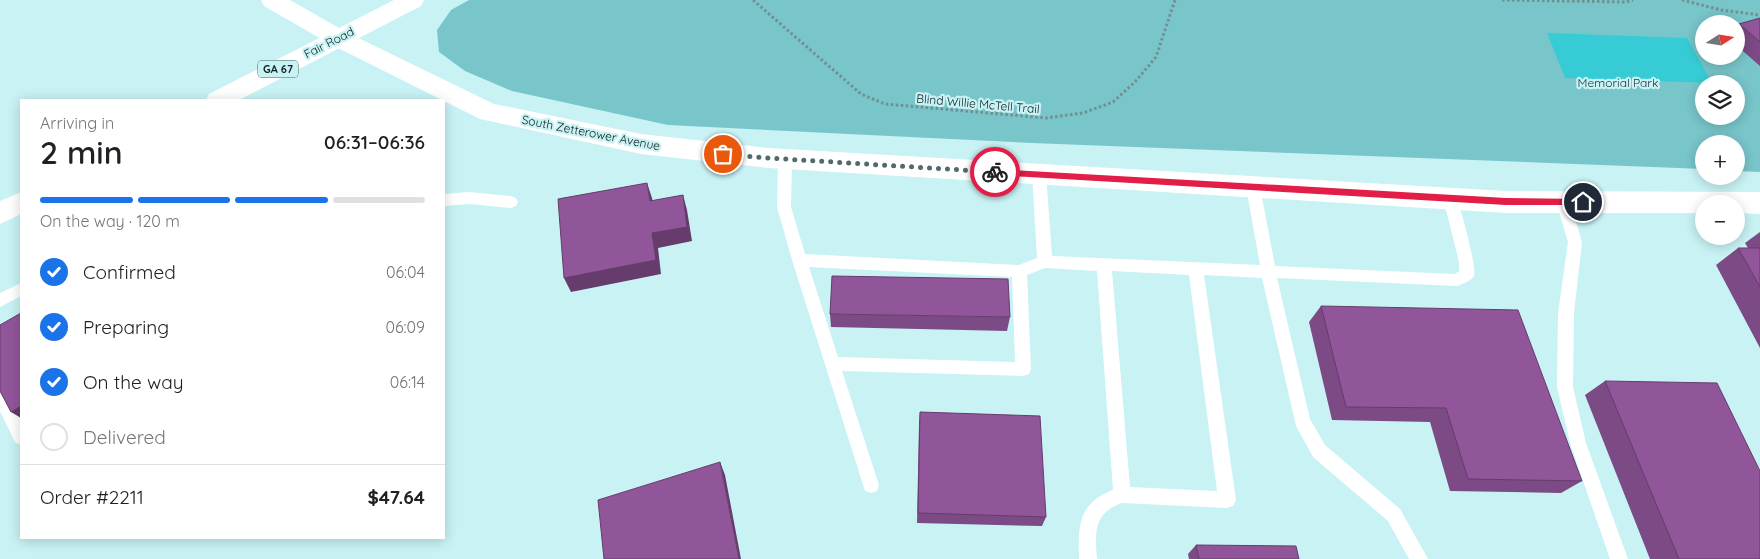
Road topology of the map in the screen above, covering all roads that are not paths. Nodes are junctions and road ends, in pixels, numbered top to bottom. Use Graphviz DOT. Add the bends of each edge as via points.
graph roads {
  1 [pos="272,0"];
  2 [pos="413,0"];
  3 [pos="338,38"];
  4 [pos="220,99"];
  5 [pos="786,159"];
  6 [pos="1039,174"];
  7 [pos="1253,187"];
  8 [pos="1450,198"];
  9 [pos="445,200"];
  10 [pos="511,202"];
  11 [pos="1563,202"];
  12 [pos="20,203"];
  13 [pos="1760,203"];
  14 [pos="0,213"];
  15 [pos="799,260"];
  16 [pos="1045,262"];
  17 [pos="1104,265"];
  18 [pos="1196,268"];
  19 [pos="1019,270"];
  20 [pos="1268,270"];
  21 [pos="20,290"];
  22 [pos="0,300"];
  23 [pos="832,364"];
  24 [pos="0,394"];
  25 [pos="20,434"];
  26 [pos="870,485"];
  27 [pos="1122,495"];
  28 [pos="1088,559"];
  29 [pos="1419,559"];
  30 [pos="1618,559"];
  1 -- 3 [label="street, South Zetterower Avenue"];
  2 -- 3 [label="street, Fair Road / GA 67"];
  3 -- 4 [label="street, Fair Road / GA 67"];
  3 -- 5 [label="street, South Zetterower Avenue" via="489,112 641,144"];
  5 -- 6 [label="street, South Zetterower Avenue"];
  5 -- 15 [label="lane" via="784,207"];
  6 -- 7 [label="street, South Zetterower Avenue"];
  6 -- 16 [label="lane"];
  7 -- 8 [label="street, South Zetterower Avenue"];
  7 -- 20 [label="lane"];
  8 -- 11 [label="street, South Zetterower Avenue"];
  8 -- 20 [label="lane" via="1466,262 1467,274 1457,280"];
  9 -- 10 [label="lane" via="469,198"];
  11 -- 13 [label="street, South Zetterower Avenue"];
  11 -- 30 [label="lane" via="1575,242 1566,313 1565,387 1578,443"];
  12 -- 14 [label="street"];
  15 -- 19 [label="lane"];
  15 -- 23 [label="lane"];
  16 -- 17 [label="lane"];
  16 -- 19 [label="lane"];
  17 -- 18 [label="lane"];
  17 -- 27 [label="lane"];
  18 -- 20 [label="lane"];
  18 -- 27 [label="lane" via="1227,500"];
  19 -- 23 [label="lane" via="1023,369"];
  20 -- 29 [label="lane" via="1302,421 1319,451 1394,515"];
  21 -- 22 [label="lane"];
  23 -- 26 [label="lane"];
  24 -- 25 [label="lane"];
  27 -- 28 [label="lane" via="1102,503 1091,513"];
}
